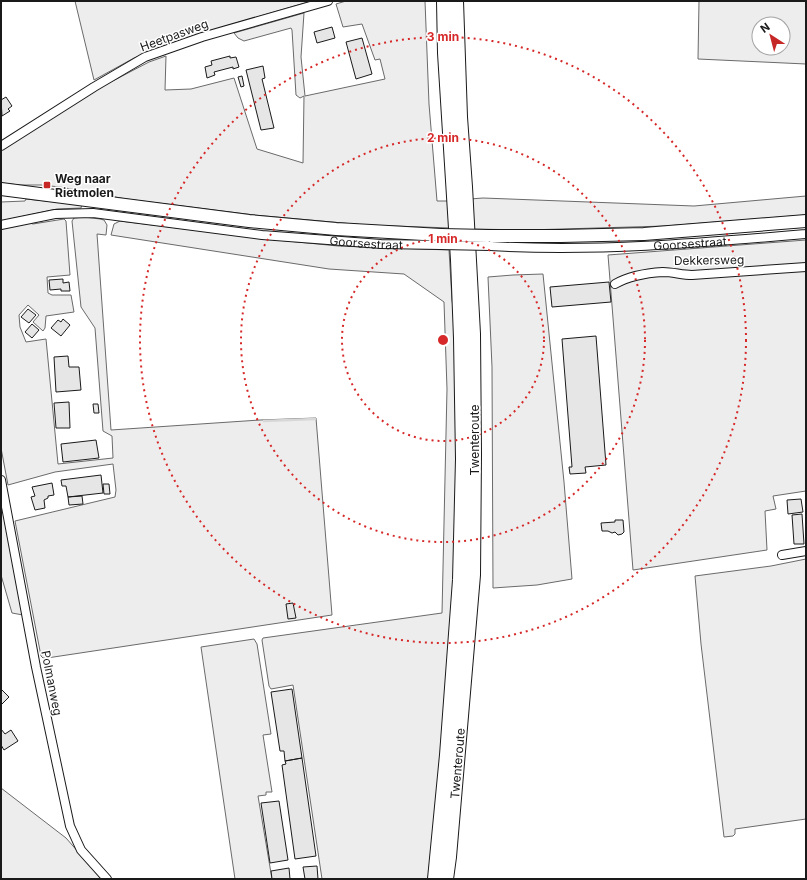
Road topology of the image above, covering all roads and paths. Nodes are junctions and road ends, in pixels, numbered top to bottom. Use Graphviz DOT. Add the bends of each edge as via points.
graph roads {
  1 [pos="328,1"];
  2 [pos="444,1"];
  3 [pos="456,1"];
  4 [pos="1,146"];
  5 [pos="1,189"];
  6 [pos="806,221"];
  7 [pos="1,225"];
  8 [pos="806,234"];
  9 [pos="441,240"];
  10 [pos="489,241"];
  11 [pos="806,267"];
  12 [pos="614,284"];
  13 [pos="1,480"];
  14 [pos="806,551"];
  15 [pos="782,555"];
  16 [pos="107,879"];
  17 [pos="435,879"];
  18 [pos="446,879"];
  1 -- 4 [label="street, Heetpasweg" via="202,37 146,57"];
  2 -- 17 [label="highway, Twenteroute" via="460,322 463,459 460,580"];
  3 -- 18 [label="highway, Twenteroute" via="473,334 473,575"];
  5 -- 9 [label="main road, Goorsestraat" via="249,221"];
  6 -- 10 [label="main road, Goorsestraat" via="644,234"];
  7 -- 9 [label="street, Goorsestraat" via="55,214 93,213 284,237 381,244"];
  8 -- 10 [label="street, Goorsestraat" via="635,247 530,248"];
  9 -- 10 [label="main road, Goorsestraat, bridge"];
  11 -- 12 [label="street, Dekkersweg" via="692,275 664,272 626,278"];
  13 -- 16 [label="street, Polmanweg" via="36,667 70,826 81,850"];
  14 -- 15 [label="street"];
}
